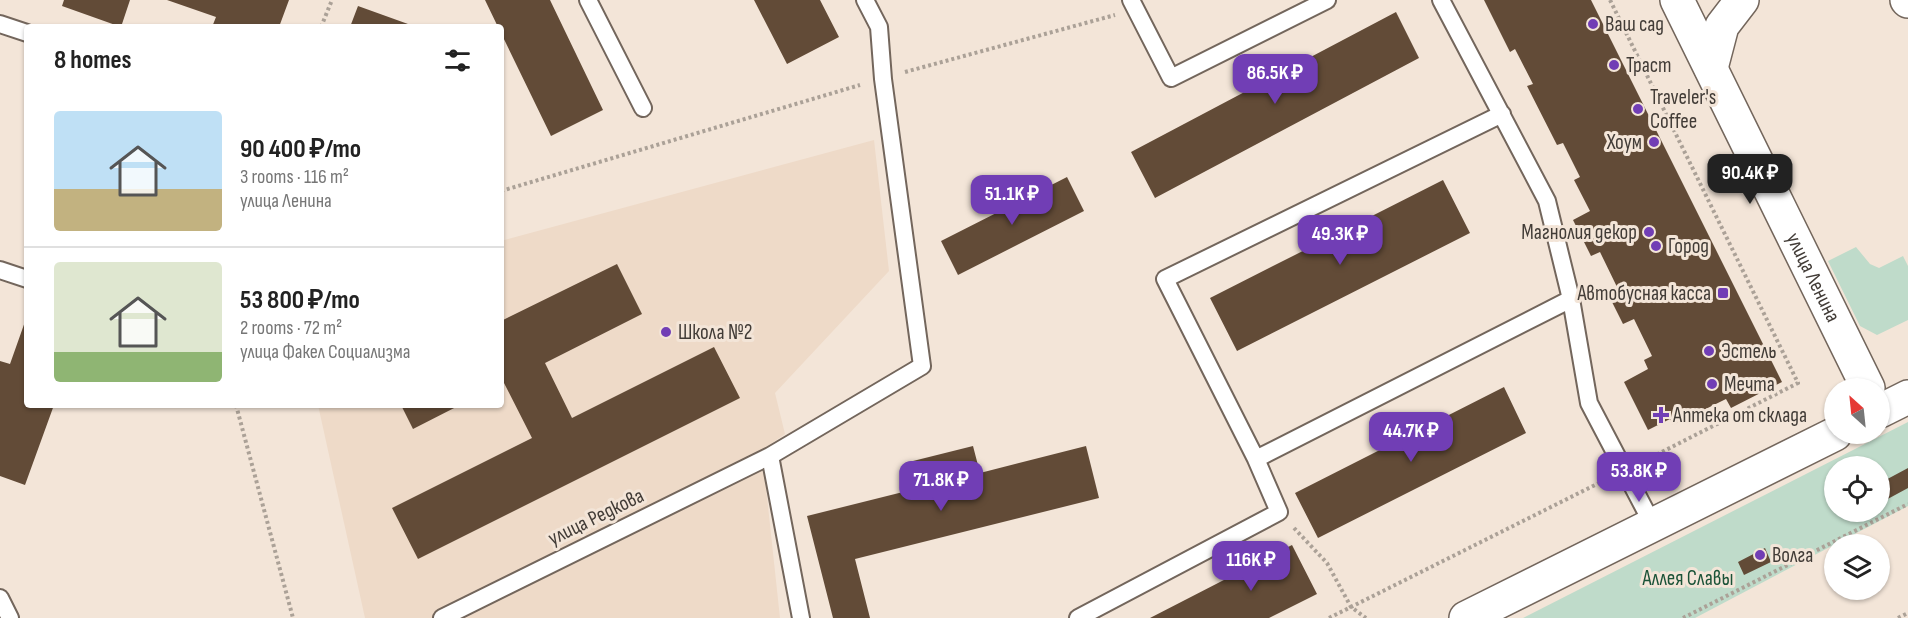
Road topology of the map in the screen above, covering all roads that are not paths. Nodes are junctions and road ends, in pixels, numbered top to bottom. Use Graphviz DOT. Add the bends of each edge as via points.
graph roads {
  1 [pos="588,0"];
  2 [pos="865,0"];
  3 [pos="1327,0"];
  4 [pos="1441,0"];
  5 [pos="1677,0"];
  6 [pos="1743,0"];
  7 [pos="1133,5"];
  8 [pos="0,24"];
  9 [pos="24,32"];
  10 [pos="1711,68"];
  11 [pos="643,108"];
  12 [pos="1502,114"];
  13 [pos="0,270"];
  14 [pos="24,278"];
  15 [pos="1571,299"];
  16 [pos="1863,378"];
  17 [pos="1908,397"];
  18 [pos="1890,406"];
  19 [pos="1824,440"];
  20 [pos="770,456"];
  21 [pos="1256,459"];
  22 [pos="1653,525"];
  23 [pos="0,598"];
  24 [pos="10,618"];
  25 [pos="441,618"];
  26 [pos="801,618"];
  27 [pos="1078,618"];
  28 [pos="1466,618"];
  1 -- 11 [label="lane"];
  2 -- 20 [label="lane, улица Редкова" via="879,27 922,366"];
  3 -- 7 [label="lane" via="1171,78"];
  4 -- 12 [label="lane"];
  5 -- 10 [label="street, улица Ленина"];
  6 -- 10 [label="street" via="1722,26"];
  8 -- 9 [label="lane"];
  10 -- 16 [label="street, улица Ленина"];
  12 -- 15 [label="lane" via="1547,201"];
  12 -- 21 [label="lane" via="1166,279"];
  13 -- 14 [label="lane"];
  15 -- 21 [label="lane"];
  15 -- 22 [label="lane" via="1589,403"];
  17 -- 18 [label="street"];
  19 -- 22 [label="street"];
  20 -- 25 [label="lane, улица Редкова"];
  20 -- 26 [label="lane"];
  21 -- 27 [label="lane" via="1279,512"];
  22 -- 28 [label="street"];
  23 -- 24 [label="lane"];
}
